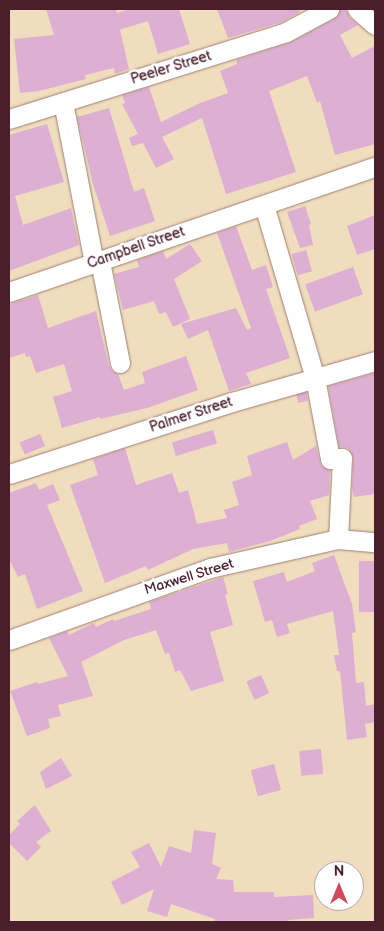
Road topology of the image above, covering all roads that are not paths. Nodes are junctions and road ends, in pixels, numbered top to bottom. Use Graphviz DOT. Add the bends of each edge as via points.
graph roads {
  1 [pos="329,9"];
  2 [pos="357,9"];
  3 [pos="375,25"];
  4 [pos="62,102"];
  5 [pos="9,119"];
  6 [pos="375,167"];
  7 [pos="264,205"];
  8 [pos="97,262"];
  9 [pos="9,292"];
  10 [pos="375,361"];
  11 [pos="120,363"];
  12 [pos="315,378"];
  13 [pos="9,474"];
  14 [pos="338,538"];
  15 [pos="375,542"];
  16 [pos="9,640"];
  1 -- 4 [label="street, Peeler Street" via="286,32"];
  2 -- 3 [label="street"];
  4 -- 5 [label="street, Peeler Street"];
  4 -- 8 [label="street"];
  6 -- 7 [label="street, Campbell Street"];
  7 -- 8 [label="street, Campbell Street"];
  7 -- 12 [label="street"];
  8 -- 9 [label="street, Campbell Street"];
  8 -- 11 [label="street"];
  10 -- 12 [label="street, Palmer Street"];
  12 -- 13 [label="street, Palmer Street"];
  12 -- 14 [label="street" via="330,459 342,458"];
  14 -- 15 [label="street, Maxwell Street"];
  14 -- 16 [label="street, Maxwell Street" via="210,568"];
}
